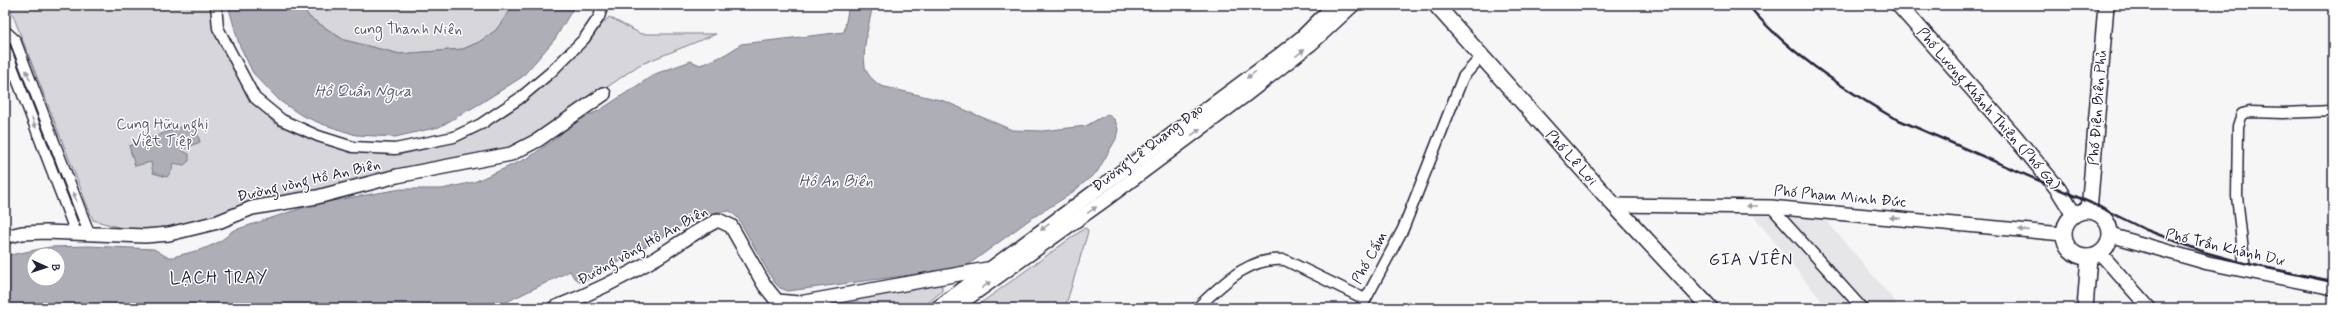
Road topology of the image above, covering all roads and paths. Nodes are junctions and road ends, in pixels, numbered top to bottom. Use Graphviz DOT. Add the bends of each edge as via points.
graph roads {
  1 [pos="216,5"];
  2 [pos="603,5"];
  3 [pos="1334,5"];
  4 [pos="1353,5"];
  5 [pos="1436,5"];
  6 [pos="1899,5"];
  7 [pos="2106,5"];
  8 [pos="5,31"];
  9 [pos="5,48"];
  10 [pos="1481,57"];
  11 [pos="604,94"];
  12 [pos="38,100"];
  13 [pos="27,104"];
  14 [pos="2333,111"];
  15 [pos="55,145"];
  16 [pos="44,149"];
  17 [pos="1614,205"];
  18 [pos="1771,207"];
  19 [pos="2089,211"];
  20 [pos="2074,214"];
  21 [pos="82,233"];
  22 [pos="2063,234"];
  23 [pos="2110,235"];
  24 [pos="5,237"];
  25 [pos="2094,255"];
  26 [pos="1012,265"];
  27 [pos="990,268"];
  28 [pos="2245,270"];
  29 [pos="2333,288"];
  30 [pos="778,304"];
  31 [pos="1363,304"];
  32 [pos="554,308"];
  33 [pos="937,308"];
  34 [pos="954,308"];
  35 [pos="1197,308"];
  36 [pos="1710,308"];
  37 [pos="1862,308"];
  38 [pos="2085,308"];
  39 [pos="2149,308"];
  1 -- 2 [label="street" via="218,28 255,98 282,120 318,136 353,147 394,149 454,137 481,124 520,98 584,39"];
  3 -- 27 [label="street, Đường Lê Quang Đạo, one-way" via="1302,37 1278,56"];
  26 -- 4 [label="street, Đường Lê Quang Đạo, one-way" via="1106,200 1247,94 1311,44"];
  5 -- 10 [label="main road, Phố Lê Lợi" via="1459,28"];
  6 -- 20 [label="main road, Phố Lương Khánh Thiện (Phố Ga)" via="2015,137 2058,189"];
  7 -- 19 [label="main road, Phố Điện Biên Phủ"];
  12 -- 8 [label="street, one-way" via="15,40"];
  9 -- 13 [label="street"];
  10 -- 17 [label="main road, Phố Lê Lợi"];
  10 -- 31 [label="street, Phố Cấm" via="1463,77 1403,229"];
  11 -- 21 [label="street, Đường vòng Hồ An Biên" via="538,140 510,154 397,176 317,197 252,208 218,222 186,231 145,236"];
  12 -- 13 [label="street"];
  12 -- 15 [label="street"];
  13 -- 16 [label="street, one-way"];
  14 -- 28 [label="street" via="2242,114 2238,126 2237,196"];
  15 -- 16 [label="street"];
  21 -- 15 [label="street, one-way"];
  16 -- 21 [label="street"];
  18 -- 17 [label="street, Phố Phạm Minh Đức, one-way"];
  17 -- 36 [label="main road, Phố Lê Lợi"];
  22 -- 18 [label="street, Phố Phạm Minh Đức, one-way"];
  18 -- 37 [label="street"];
  19 -- 20 [label="main road"];
  19 -- 23 [label="main road" via="2097,213 2105,220"];
  20 -- 22 [label="main road" via="2065,226"];
  21 -- 24 [label="street, Đường vòng Hồ An Biên" via="22,233"];
  22 -- 25 [label="main road" via="2067,246 2076,255"];
  23 -- 25 [label="main road" via="2107,245"];
  23 -- 28 [label="street, Phố Trần Khánh Dư"];
  25 -- 38 [label="main road"];
  25 -- 39 [label="street"];
  26 -- 27 [label="street, Đường vòng Hồ An Biên"];
  34 -- 26 [label="street, Đường Lê Quang Đạo, one-way"];
  27 -- 30 [label="street, Đường vòng Hồ An Biên"];
  27 -- 33 [label="street, Đường Lê Quang Đạo"];
  28 -- 29 [label="street, Phố Trần Khánh Dư"];
  30 -- 32 [label="street, Đường vòng Hồ An Biên" via="731,226 718,220 610,285"];
  31 -- 35 [label="street, Phố Cấm" via="1285,260 1273,259 1241,271 1216,288"];
}
